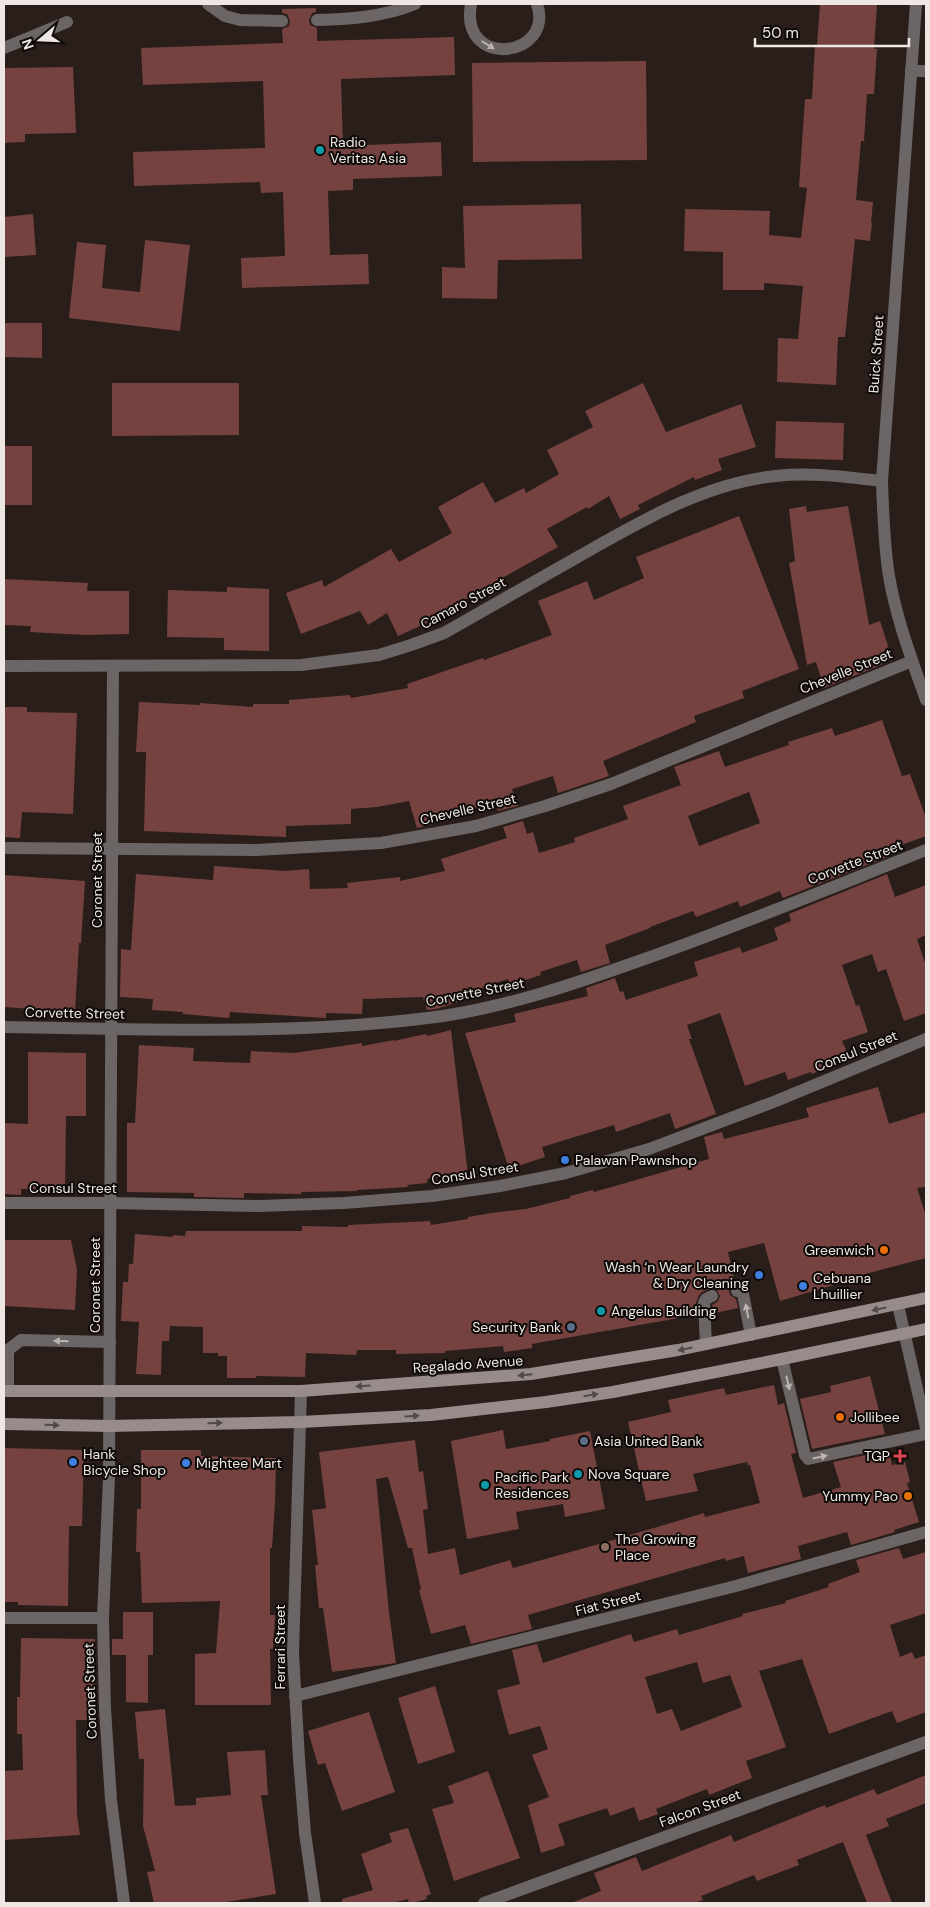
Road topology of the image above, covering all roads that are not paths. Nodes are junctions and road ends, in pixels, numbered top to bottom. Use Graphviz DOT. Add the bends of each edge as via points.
graph roads {
  1 [pos="208,4"];
  2 [pos="415,4"];
  3 [pos="471,4"];
  4 [pos="537,4"];
  5 [pos="916,4"];
  6 [pos="401,7"];
  7 [pos="317,20"];
  8 [pos="282,21"];
  9 [pos="67,22"];
  10 [pos="4,48"];
  11 [pos="911,71"];
  12 [pos="926,72"];
  13 [pos="882,481"];
  14 [pos="912,661"];
  15 [pos="4,666"];
  16 [pos="113,666"];
  17 [pos="926,700"];
  18 [pos="4,848"];
  19 [pos="112,848"];
  20 [pos="926,850"];
  21 [pos="4,1027"];
  22 [pos="111,1029"];
  23 [pos="926,1039"];
  24 [pos="4,1203"];
  25 [pos="110,1203"];
  26 [pos="737,1291"];
  27 [pos="712,1296"];
  28 [pos="926,1298"];
  29 [pos="898,1305"];
  30 [pos="926,1329"];
  31 [pos="904,1334"];
  32 [pos="751,1335"];
  33 [pos="110,1342"];
  34 [pos="706,1344"];
  35 [pos="782,1359"];
  36 [pos="6,1391"];
  37 [pos="301,1391"];
  38 [pos="109,1392"];
  39 [pos="301,1422"];
  40 [pos="4,1424"];
  41 [pos="109,1426"];
  42 [pos="926,1428"];
  43 [pos="926,1434"];
  44 [pos="926,1532"];
  45 [pos="4,1618"];
  46 [pos="103,1618"];
  47 [pos="295,1696"];
  48 [pos="926,1742"];
  49 [pos="124,1903"];
  50 [pos="315,1903"];
  51 [pos="484,1903"];
  1 -- 8 [label="street" via="224,16 240,20"];
  2 -- 6 [label="street"];
  3 -- 4 [label="street, one-way" via="470,20 476,36 495,49 506,50 523,45 535,32"];
  5 -- 11 [label="street, Buick Street"];
  6 -- 7 [label="street" via="354,19"];
  9 -- 10 [label="street"];
  11 -- 12 [label="street"];
  11 -- 13 [label="street, Buick Street"];
  13 -- 14 [label="street, Buick Street" via="889,577"];
  13 -- 16 [label="street, Camaro Street" via="803,474 747,480 718,489 687,500 628,529 444,632 379,655 301,665"];
  14 -- 17 [label="street, Buick Street"];
  14 -- 19 [label="street, Chevelle Street" via="610,784 476,826 381,843 256,850"];
  15 -- 16 [label="street, Camaro Street"];
  16 -- 19 [label="street, Coronet Street"];
  18 -- 19 [label="street, Chevelle Street"];
  19 -- 22 [label="street, Coronet Street"];
  20 -- 22 [label="street, Corvette Street" via="677,948 517,1000 444,1015 321,1028"];
  21 -- 22 [label="street, Corvette Street"];
  22 -- 25 [label="street, Coronet Street"];
  23 -- 25 [label="street, Consul Street" via="649,1149 500,1186 432,1196 344,1203 259,1206"];
  24 -- 25 [label="street, Consul Street"];
  25 -- 33 [label="street, Coronet Street"];
  32 -- 26 [label="street, one-way" via="743,1294"];
  27 -- 34 [label="street" via="704,1303"];
  28 -- 29 [label="main road, Regalado Avenue"];
  29 -- 31 [label="street"];
  29 -- 32 [label="main road, Regalado Avenue, one-way"];
  30 -- 31 [label="main road"];
  31 -- 35 [label="main road"];
  31 -- 42 [label="street"];
  32 -- 34 [label="main road, Regalado Avenue"];
  33 -- 36 [label="street, one-way" via="21,1340 8,1350"];
  33 -- 38 [label="street, Coronet Street"];
  34 -- 37 [label="main road, Regalado Avenue, one-way" via="531,1374"];
  39 -- 35 [label="main road, one-way" via="431,1415 546,1402"];
  35 -- 43 [label="street, one-way" via="808,1458"];
  36 -- 38 [label="main road, Regalado Avenue"];
  37 -- 38 [label="main road, Regalado Avenue"];
  37 -- 39 [label="street, Ferrari Street"];
  38 -- 41 [label="street, Coronet Street"];
  41 -- 39 [label="main road, one-way"];
  39 -- 47 [label="street, Ferrari Street" via="293,1653"];
  40 -- 41 [label="main road, one-way"];
  41 -- 46 [label="street, Coronet Street"];
  44 -- 47 [label="street, Fiat Street" via="736,1586"];
  45 -- 46 [label="street"];
  46 -- 49 [label="street, Coronet Street" via="111,1800"];
  47 -- 50 [label="street, Ferrari Street" via="305,1833"];
  48 -- 51 [label="street, Falcon Street"];
}
